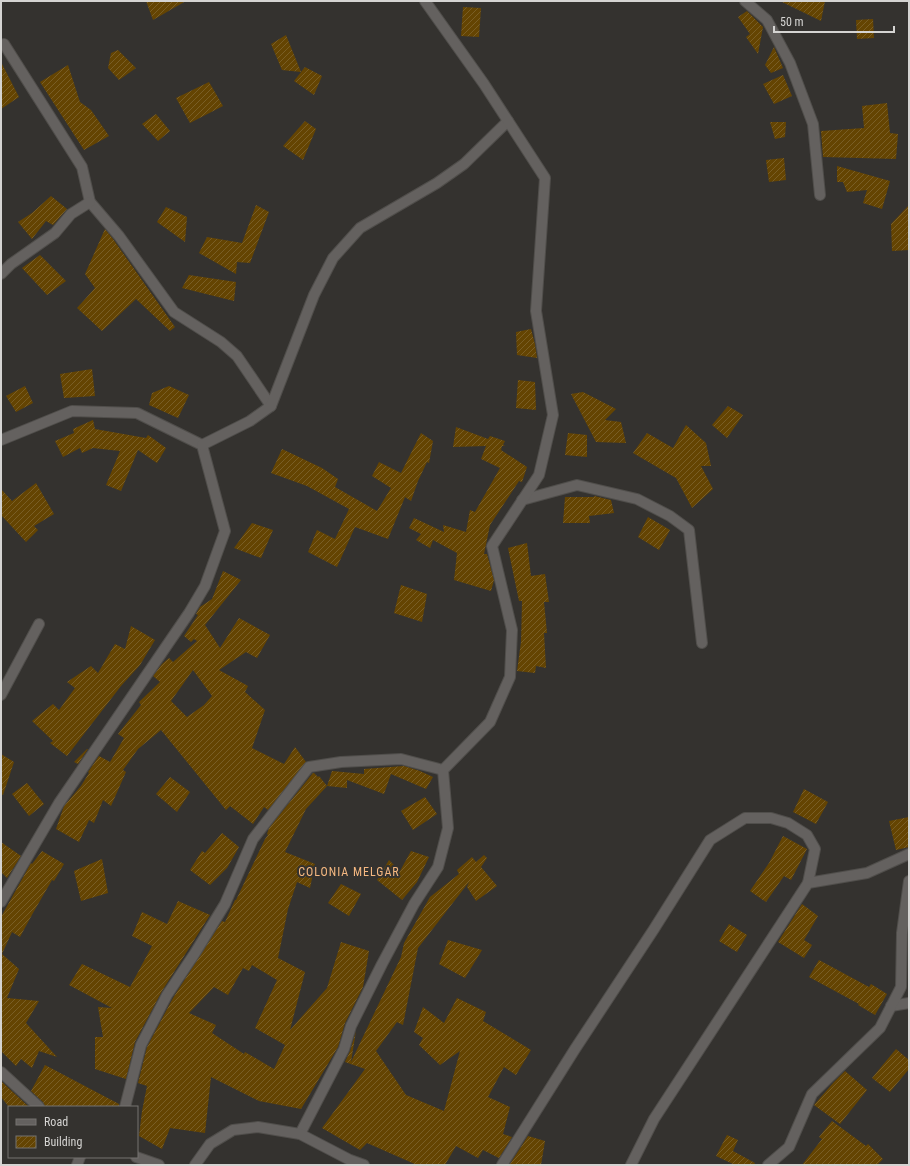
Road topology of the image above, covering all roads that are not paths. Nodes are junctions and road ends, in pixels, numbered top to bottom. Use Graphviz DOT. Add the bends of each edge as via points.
graph roads {
  1 [pos="425,1"];
  2 [pos="745,1"];
  3 [pos="4,44"];
  4 [pos="508,121"];
  5 [pos="820,195"];
  6 [pos="90,202"];
  7 [pos="1,274"];
  8 [pos="271,406"];
  9 [pos="1,440"];
  10 [pos="202,445"];
  11 [pos="522,500"];
  12 [pos="39,624"];
  13 [pos="702,643"];
  14 [pos="1,695"];
  15 [pos="443,770"];
  16 [pos="909,854"];
  17 [pos="909,881"];
  18 [pos="808,883"];
  19 [pos="1,902"];
  20 [pos="909,1003"];
  21 [pos="891,1006"];
  22 [pos="1,1072"];
  23 [pos="38,1106"];
  24 [pos="125,1106"];
  25 [pos="300,1134"];
  26 [pos="138,1158"];
  27 [pos="159,1165"];
  28 [pos="195,1165"];
  29 [pos="364,1165"];
  30 [pos="502,1165"];
  31 [pos="631,1165"];
  32 [pos="768,1165"];
  1 -- 4 [label="street"];
  2 -- 5 [label="street" via="767,20 790,63 813,124"];
  3 -- 6 [label="street" via="82,167"];
  4 -- 8 [label="street" via="464,164 437,183 360,228 333,258 314,295"];
  4 -- 11 [label="street" via="545,178 536,311 554,415 538,475"];
  6 -- 7 [label="street" via="72,214 55,233"];
  6 -- 8 [label="street" via="174,312 221,342 237,356"];
  8 -- 10 [label="street" via="250,421"];
  9 -- 10 [label="street" via="72,412 137,413"];
  10 -- 19 [label="street" via="225,531 205,586 190,613 59,803"];
  11 -- 13 [label="street" via="577,485 637,499 670,516 689,530"];
  11 -- 15 [label="street" via="492,546 512,630 510,677 490,722"];
  12 -- 14 [label="street"];
  15 -- 24 [label="street" via="401,759 341,762 309,767 253,839 225,904 167,995 141,1045"];
  15 -- 25 [label="street" via="448,828 438,867 414,904 382,964 351,1026 344,1049"];
  16 -- 18 [label="street" via="867,873"];
  17 -- 21 [label="street" via="902,933 901,987"];
  18 -- 30 [label="street" via="815,849 807,835 788,823 771,818 745,818 710,840"];
  18 -- 31 [label="street" via="654,1119"];
  20 -- 21 [label="street"];
  21 -- 32 [label="street" via="880,1028 812,1094 789,1147"];
  22 -- 23 [label="street"];
  25 -- 28 [label="street" via="258,1126 233,1130 210,1144"];
  25 -- 29 [label="street"];
  26 -- 27 [label="street"];
}
